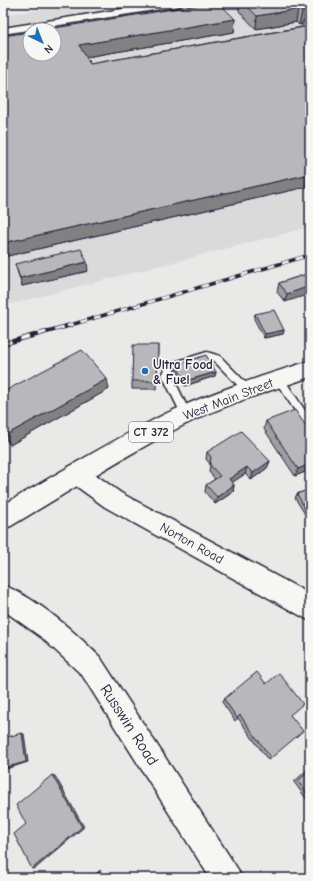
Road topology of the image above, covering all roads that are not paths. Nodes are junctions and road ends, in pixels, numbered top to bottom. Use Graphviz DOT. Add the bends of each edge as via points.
graph roads {
  1 [pos="180,3"];
  2 [pos="3,31"];
  3 [pos="310,369"];
  4 [pos="279,379"];
  5 [pos="248,390"];
  6 [pos="186,415"];
  7 [pos="310,426"];
  8 [pos="77,474"];
  9 [pos="3,518"];
  10 [pos="3,598"];
  11 [pos="310,608"];
  12 [pos="227,878"];
  1 -- 2 [label="street"];
  3 -- 4 [label="main road, West Main Street / CT 372"];
  4 -- 5 [label="main road, West Main Street / CT 372"];
  4 -- 7 [label="lane"];
  5 -- 6 [label="main road, West Main Street / CT 372"];
  5 -- 6 [label="lane" via="217,358 207,355 171,366 167,375"];
  6 -- 8 [label="main road, West Main Street / CT 372"];
  8 -- 9 [label="main road, West Main Street / CT 372"];
  8 -- 11 [label="main road, Norton Road" via="113,500"];
  10 -- 12 [label="street, Russwin Road" via="65,640 91,666"];
}
